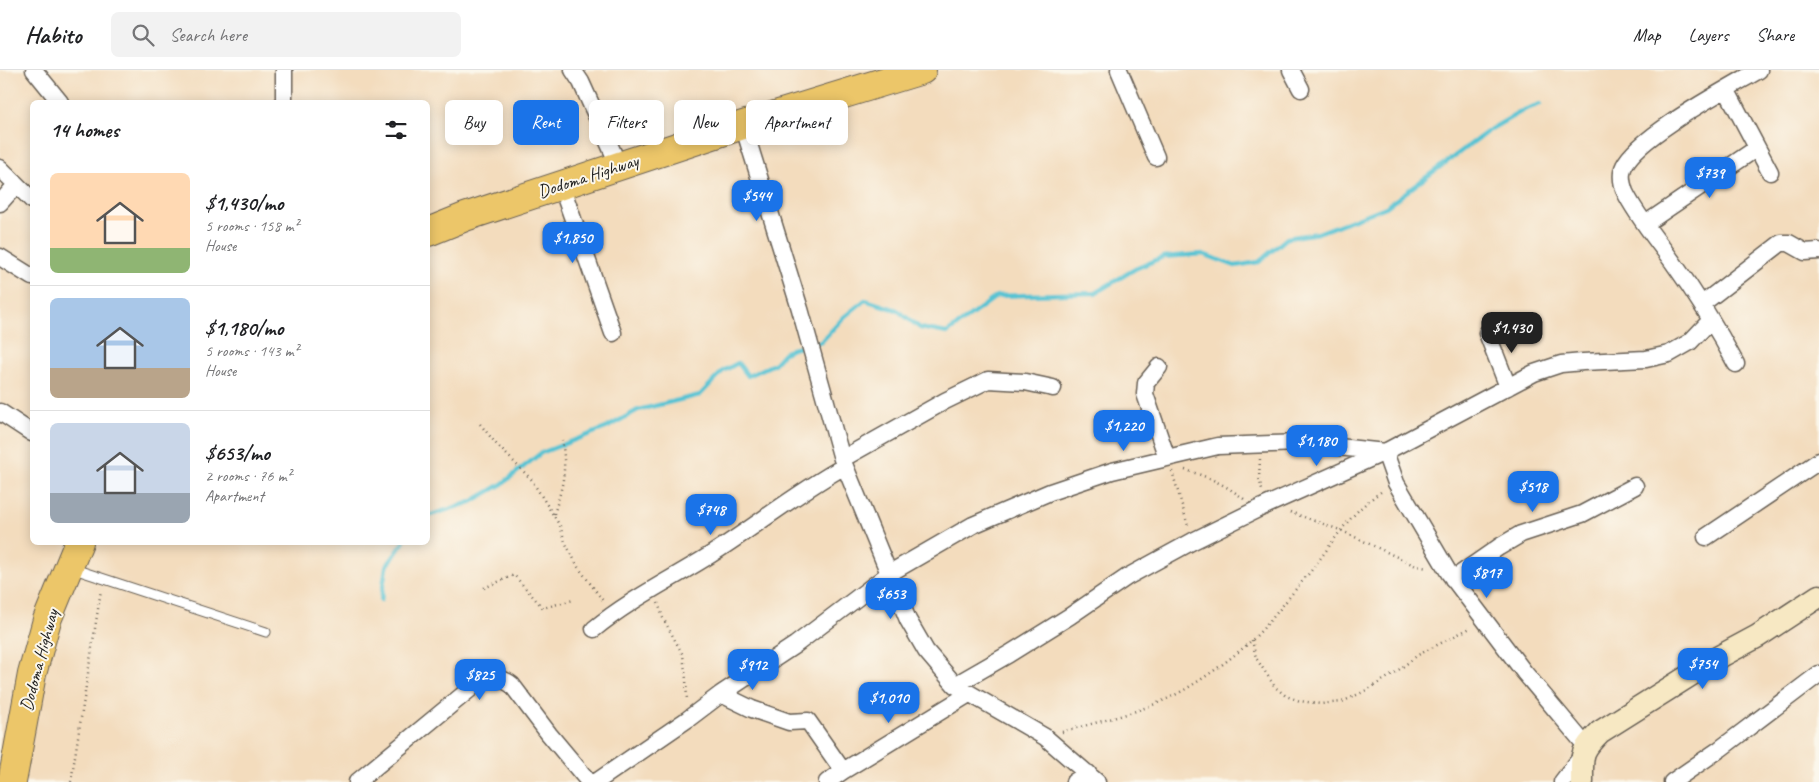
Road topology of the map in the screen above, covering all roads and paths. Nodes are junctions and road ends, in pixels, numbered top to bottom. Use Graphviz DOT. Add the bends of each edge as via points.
graph roads {
  1 [pos="34,70"];
  2 [pos="284,70"];
  3 [pos="573,70"];
  4 [pos="1119,70"];
  5 [pos="1291,70"];
  6 [pos="1759,70"];
  7 [pos="914,71"];
  8 [pos="1301,90"];
  9 [pos="1726,90"];
  10 [pos="58,100"];
  11 [pos="284,100"];
  12 [pos="743,125"];
  13 [pos="1757,148"];
  14 [pos="1156,157"];
  15 [pos="619,166"];
  16 [pos="0,168"];
  17 [pos="1770,172"];
  18 [pos="16,185"];
  19 [pos="561,185"];
  20 [pos="30,198"];
  21 [pos="0,202"];
  22 [pos="1646,224"];
  23 [pos="430,231"];
  24 [pos="1819,251"];
  25 [pos="0,256"];
  26 [pos="30,276"];
  27 [pos="1702,304"];
  28 [pos="1711,320"];
  29 [pos="613,333"];
  30 [pos="1487,333"];
  31 [pos="1736,364"];
  32 [pos="1159,367"];
  33 [pos="1508,387"];
  34 [pos="1053,388"];
  35 [pos="0,412"];
  36 [pos="480,424"];
  37 [pos="30,432"];
  38 [pos="562,440"];
  39 [pos="1267,444"];
  40 [pos="1385,452"];
  41 [pos="1819,461"];
  42 [pos="844,462"];
  43 [pos="1172,463"];
  44 [pos="1184,470"];
  45 [pos="1396,483"];
  46 [pos="1634,486"];
  47 [pos="1264,507"];
  48 [pos="554,515"];
  49 [pos="1340,530"];
  50 [pos="1706,537"];
  51 [pos="1193,541"];
  52 [pos="78,545"];
  53 [pos="68,567"];
  54 [pos="890,573"];
  55 [pos="1451,576"];
  56 [pos="103,578"];
  57 [pos="484,588"];
  58 [pos="654,589"];
  59 [pos="1819,596"];
  60 [pos="573,600"];
  61 [pos="613,613"];
  62 [pos="1484,621"];
  63 [pos="594,629"];
  64 [pos="266,632"];
  65 [pos="1252,640"];
  66 [pos="1819,674"];
  67 [pos="962,689"];
  68 [pos="721,694"];
  69 [pos="688,719"];
  70 [pos="1045,738"];
  71 [pos="1584,751"];
  72 [pos="843,771"];
  73 [pos="1093,777"];
  74 [pos="12,782"];
  75 [pos="71,782"];
  76 [pos="357,782"];
  77 [pos="589,782"];
  78 [pos="596,782"];
  79 [pos="828,782"];
  80 [pos="1074,782"];
  81 [pos="1562,782"];
  82 [pos="1582,782"];
  83 [pos="1672,782"];
  1 -- 10 [label="street"];
  2 -- 11 [label="street"];
  3 -- 15 [label="street"];
  4 -- 14 [label="street"];
  5 -- 8 [label="street"];
  6 -- 9 [label="street"];
  7 -- 12 [label="highway, Dodoma Highway"];
  9 -- 13 [label="street"];
  9 -- 22 [label="street" via="1678,118 1629,156 1623,168 1625,191"];
  12 -- 15 [label="highway, Dodoma Highway"];
  12 -- 42 [label="street"];
  13 -- 17 [label="street"];
  13 -- 22 [label="street"];
  15 -- 19 [label="highway, Dodoma Highway"];
  16 -- 18 [label="street"];
  18 -- 20 [label="street"];
  18 -- 21 [label="street"];
  19 -- 23 [label="highway, Dodoma Highway"];
  19 -- 29 [label="street"];
  22 -- 27 [label="street"];
  24 -- 27 [label="street" via="1805,252 1789,243 1781,243"];
  25 -- 26 [label="street"];
  27 -- 28 [label="street"];
  28 -- 31 [label="street"];
  28 -- 33 [label="street" via="1690,342 1669,354 1646,359 1561,364"];
  30 -- 33 [label="street"];
  32 -- 43 [label="street" via="1146,384 1145,394"];
  33 -- 40 [label="street"];
  34 -- 42 [label="street" via="1025,382 988,380 945,401"];
  35 -- 37 [label="street"];
  36 -- 48 [label="path" via="531,479"];
  38 -- 48 [label="path" via="566,463"];
  39 -- 40 [label="street"];
  39 -- 43 [label="street" via="1218,446"];
  39 -- 47 [label="path" via="1260,457 1259,478"];
  40 -- 45 [label="street"];
  40 -- 47 [label="street"];
  41 -- 50 [label="street"];
  42 -- 54 [label="street"];
  42 -- 58 [label="street" via="728,543"];
  43 -- 51 [label="path"];
  43 -- 54 [label="street" via="1112,471 1050,492 973,525"];
  44 -- 47 [label="path" via="1210,478"];
  45 -- 49 [label="path" via="1366,502"];
  45 -- 55 [label="street"];
  46 -- 55 [label="street" via="1582,514 1521,534"];
  47 -- 49 [label="path"];
  47 -- 51 [label="street"];
  48 -- 61 [label="path" via="578,567"];
  49 -- 55 [label="path" via="1416,566"];
  49 -- 65 [label="path" via="1311,571"];
  51 -- 67 [label="street" via="1127,577"];
  52 -- 53 [label="highway, Dodoma Highway"];
  53 -- 56 [label="lane"];
  53 -- 74 [label="highway, Dodoma Highway" via="47,620 32,674"];
  54 -- 67 [label="street" via="908,620 926,651"];
  54 -- 68 [label="street" via="795,645"];
  55 -- 62 [label="street"];
  56 -- 64 [label="lane"];
  56 -- 75 [label="path"];
  57 -- 60 [label="path" via="514,575 543,608"];
  58 -- 61 [label="street"];
  58 -- 69 [label="path" via="663,618 683,655"];
  59 -- 71 [label="street" via="1600,732"];
  61 -- 63 [label="street"];
  62 -- 65 [label="path" via="1418,655 1363,692 1342,702 1321,704 1286,696 1275,686 1256,658"];
  62 -- 71 [label="street"];
  65 -- 70 [label="path" via="1217,668 1171,697"];
  66 -- 83 [label="street" via="1728,744"];
  67 -- 70 [label="street"];
  67 -- 72 [label="street"];
  68 -- 69 [label="street"];
  68 -- 72 [label="street" via="789,722 808,721"];
  69 -- 78 [label="street"];
  70 -- 73 [label="street"];
  71 -- 81 [label="street"];
  71 -- 82 [label="street"];
  72 -- 79 [label="street"];
  73 -- 80 [label="street"];
  76 -- 77 [label="street" via="482,680 495,678 504,679 512,685"];
}
